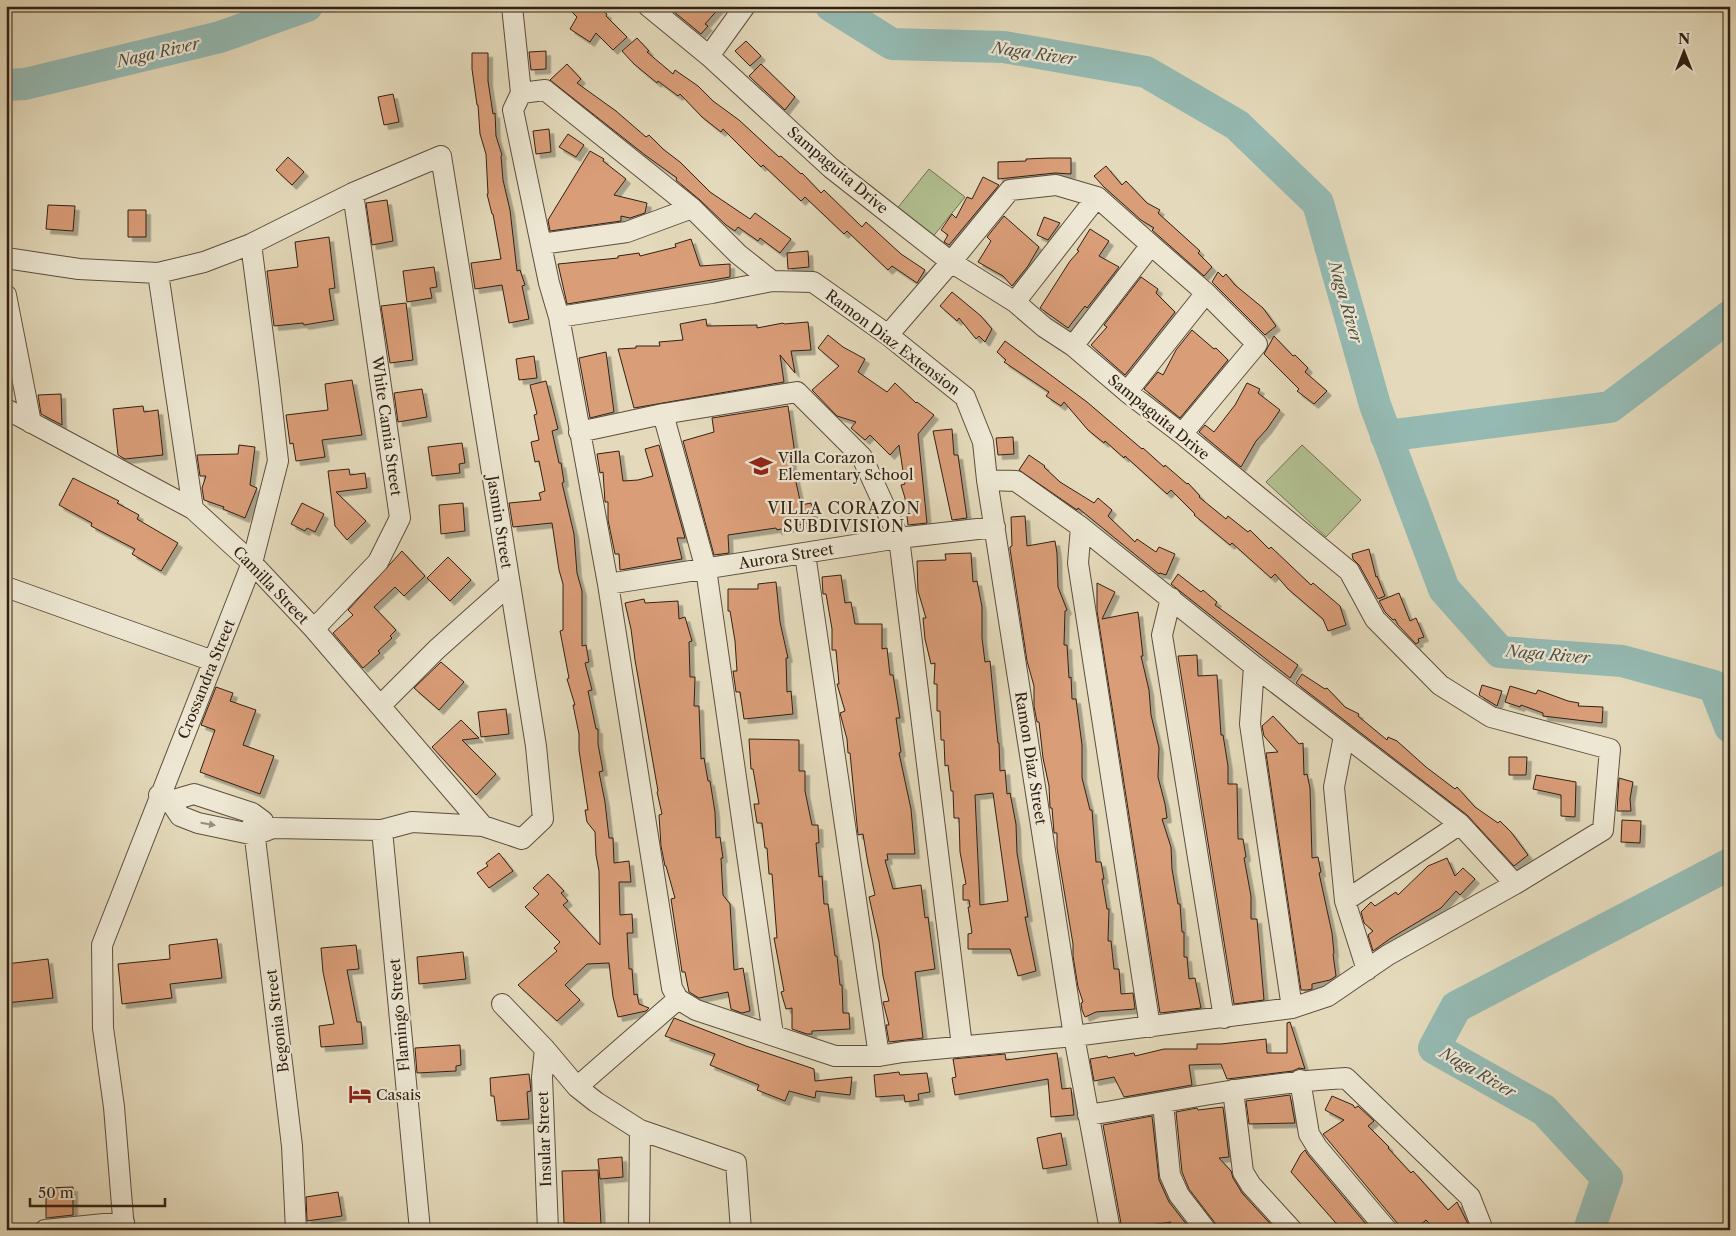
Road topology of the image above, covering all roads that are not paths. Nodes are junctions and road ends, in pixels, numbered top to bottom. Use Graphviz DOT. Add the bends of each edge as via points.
graph roads {
  1 [pos="512,6"];
  2 [pos="648,6"];
  3 [pos="745,6"];
  4 [pos="709,56"];
  5 [pos="521,93"];
  6 [pos="353,193"];
  7 [pos="1097,196"];
  8 [pos="692,208"];
  9 [pos="251,244"];
  10 [pos="541,244"];
  11 [pos="1151,245"];
  12 [pos="6,258"];
  13 [pos="952,262"];
  14 [pos="158,273"];
  15 [pos="772,281"];
  16 [pos="1206,293"];
  17 [pos="6,295"];
  18 [pos="1015,302"];
  19 [pos="559,317"];
  20 [pos="888,335"];
  21 [pos="1073,346"];
  22 [pos="1127,392"];
  23 [pos="6,409"];
  24 [pos="663,414"];
  25 [pos="31,423"];
  26 [pos="579,432"];
  27 [pos="1182,434"];
  28 [pos="987,480"];
  29 [pos="193,509"];
  30 [pos="995,527"];
  31 [pos="1081,527"];
  32 [pos="899,538"];
  33 [pos="805,554"];
  34 [pos="252,562"];
  35 [pos="706,568"];
  36 [pos="510,584"];
  37 [pos="608,584"];
  38 [pos="6,587"];
  39 [pos="1170,598"];
  40 [pos="314,629"];
  41 [pos="213,661"];
  42 [pos="1254,666"];
  43 [pos="381,705"];
  44 [pos="1344,736"];
  45 [pos="165,798"];
  46 [pos="1460,824"];
  47 [pos="483,826"];
  48 [pos="382,830"];
  49 [pos="264,831"];
  50 [pos="1515,884"];
  51 [pos="1345,901"];
  52 [pos="1367,970"];
  53 [pos="678,999"];
  54 [pos="502,1004"];
  55 [pos="1292,1008"];
  56 [pos="1224,1018"];
  57 [pos="1150,1027"];
  58 [pos="772,1035"];
  59 [pos="1074,1036"];
  60 [pos="962,1046"];
  61 [pos="545,1049"];
  62 [pos="879,1056"];
  63 [pos="1300,1080"];
  64 [pos="577,1087"];
  65 [pos="1232,1090"];
  66 [pos="1163,1102"];
  67 [pos="1088,1115"];
  68 [pos="640,1130"];
  69 [pos="124,1226"];
  70 [pos="45,1230"];
  71 [pos="296,1230"];
  72 [pos="420,1230"];
  73 [pos="548,1230"];
  74 [pos="640,1230"];
  75 [pos="741,1230"];
  76 [pos="1110,1230"];
  77 [pos="1206,1230"];
  78 [pos="1292,1230"];
  79 [pos="1387,1230"];
  80 [pos="1481,1230"];
  1 -- 5 [label="street"];
  2 -- 4 [label="street, Sampaguita Drive"];
  3 -- 4 [label="street"];
  4 -- 13 [label="street, Sampaguita Drive" via="831,168"];
  5 -- 8 [label="street" via="545,90"];
  5 -- 10 [label="street" via="512,110"];
  6 -- 9 [label="street"];
  6 -- 36 [label="street, Jasmin Street" via="441,156"];
  6 -- 40 [label="street, White Camia Street" via="400,518 378,562"];
  7 -- 11 [label="street"];
  7 -- 13 [label="street" via="1056,185 1010,190"];
  7 -- 18 [label="street"];
  8 -- 10 [label="street" via="627,232"];
  8 -- 15 [label="street" via="738,254"];
  9 -- 14 [label="street" via="204,262"];
  9 -- 34 [label="street, Crossandra Street" via="278,461"];
  10 -- 19 [label="street"];
  11 -- 16 [label="street"];
  11 -- 21 [label="street"];
  12 -- 14 [label="street" via="79,269"];
  13 -- 18 [label="street, Sampaguita Drive"];
  13 -- 20 [label="street"];
  14 -- 29 [label="street"];
  15 -- 19 [label="street, Ramon Diaz Extension"];
  15 -- 20 [label="street, Ramon Diaz Extension" via="814,282"];
  16 -- 22 [label="street"];
  16 -- 27 [label="street" via="1257,344"];
  17 -- 25 [label="street"];
  18 -- 21 [label="street, Sampaguita Drive"];
  19 -- 26 [label="street"];
  20 -- 28 [label="street, Ramon Diaz Extension" via="965,397 983,442"];
  21 -- 22 [label="street, Sampaguita Drive"];
  22 -- 27 [label="street, Sampaguita Drive"];
  23 -- 25 [label="street, Camilla Street"];
  24 -- 26 [label="street"];
  24 -- 32 [label="street" via="796,392 862,457"];
  24 -- 35 [label="street"];
  25 -- 29 [label="street, Camilla Street"];
  26 -- 37 [label="street"];
  27 -- 50 [label="street, Sampaguita Drive" via="1349,572 1375,619 1440,684 1491,717 1610,749 1603,830"];
  28 -- 30 [label="street, Ramon Diaz Street"];
  28 -- 31 [label="street" via="1016,482"];
  29 -- 34 [label="street, Camilla Street"];
  30 -- 32 [label="street, Aurora Street"];
  30 -- 59 [label="street, Ramon Diaz Street"];
  31 -- 39 [label="street"];
  31 -- 57 [label="street" via="1078,562"];
  32 -- 33 [label="street, Aurora Street"];
  32 -- 60 [label="street"];
  33 -- 35 [label="street, Aurora Street"];
  33 -- 62 [label="street"];
  34 -- 40 [label="street, Camilla Street"];
  34 -- 41 [label="street, Crossandra Street"];
  35 -- 37 [label="street, Aurora Street"];
  35 -- 58 [label="street"];
  36 -- 43 [label="street" via="437,649"];
  36 -- 47 [label="street, Jasmin Street" via="536,746 543,819 522,838"];
  37 -- 53 [label="street" via="672,988"];
  38 -- 41 [label="street"];
  39 -- 42 [label="street"];
  39 -- 56 [label="street" via="1162,635"];
  40 -- 43 [label="street, Camilla Street"];
  41 -- 45 [label="street, Crossandra Street"];
  42 -- 44 [label="street"];
  42 -- 55 [label="street" via="1250,724"];
  43 -- 47 [label="street, Camilla Street"];
  44 -- 46 [label="street"];
  44 -- 51 [label="street" via="1334,787"];
  45 -- 49 [label="street, one-way" via="180,816 198,823"];
  45 -- 49 [label="street" via="194,794 252,813"];
  45 -- 69 [label="street, Crossandra Street" via="102,945 103,1028 114,1107"];
  46 -- 50 [label="street"];
  46 -- 51 [label="street"];
  47 -- 48 [label="street" via="412,822"];
  48 -- 49 [label="street"];
  48 -- 72 [label="street, Flamingo Street"];
  49 -- 71 [label="street, Begonia Street" via="292,1146"];
  50 -- 52 [label="street"];
  51 -- 52 [label="street"];
  52 -- 55 [label="street" via="1328,996"];
  53 -- 58 [label="street" via="696,1010"];
  53 -- 64 [label="street"];
  54 -- 61 [label="street"];
  55 -- 56 [label="street"];
  56 -- 57 [label="street"];
  57 -- 59 [label="street"];
  58 -- 62 [label="street" via="834,1056"];
  59 -- 60 [label="street"];
  59 -- 67 [label="street, Ramon Diaz Street"];
  60 -- 62 [label="street"];
  61 -- 64 [label="street"];
  61 -- 73 [label="street, Insular Street" via="542,1076"];
  63 -- 65 [label="street"];
  63 -- 79 [label="street" via="1310,1134 1317,1147"];
  63 -- 80 [label="street" via="1346,1078 1470,1197"];
  64 -- 68 [label="street"];
  65 -- 66 [label="street"];
  65 -- 78 [label="street" via="1243,1172"];
  66 -- 67 [label="street"];
  66 -- 77 [label="street" via="1170,1175 1179,1195"];
  67 -- 76 [label="street, Ramon Diaz Street"];
  68 -- 74 [label="street"];
  68 -- 75 [label="street" via="736,1163"];
  69 -- 70 [label="street"];
}
